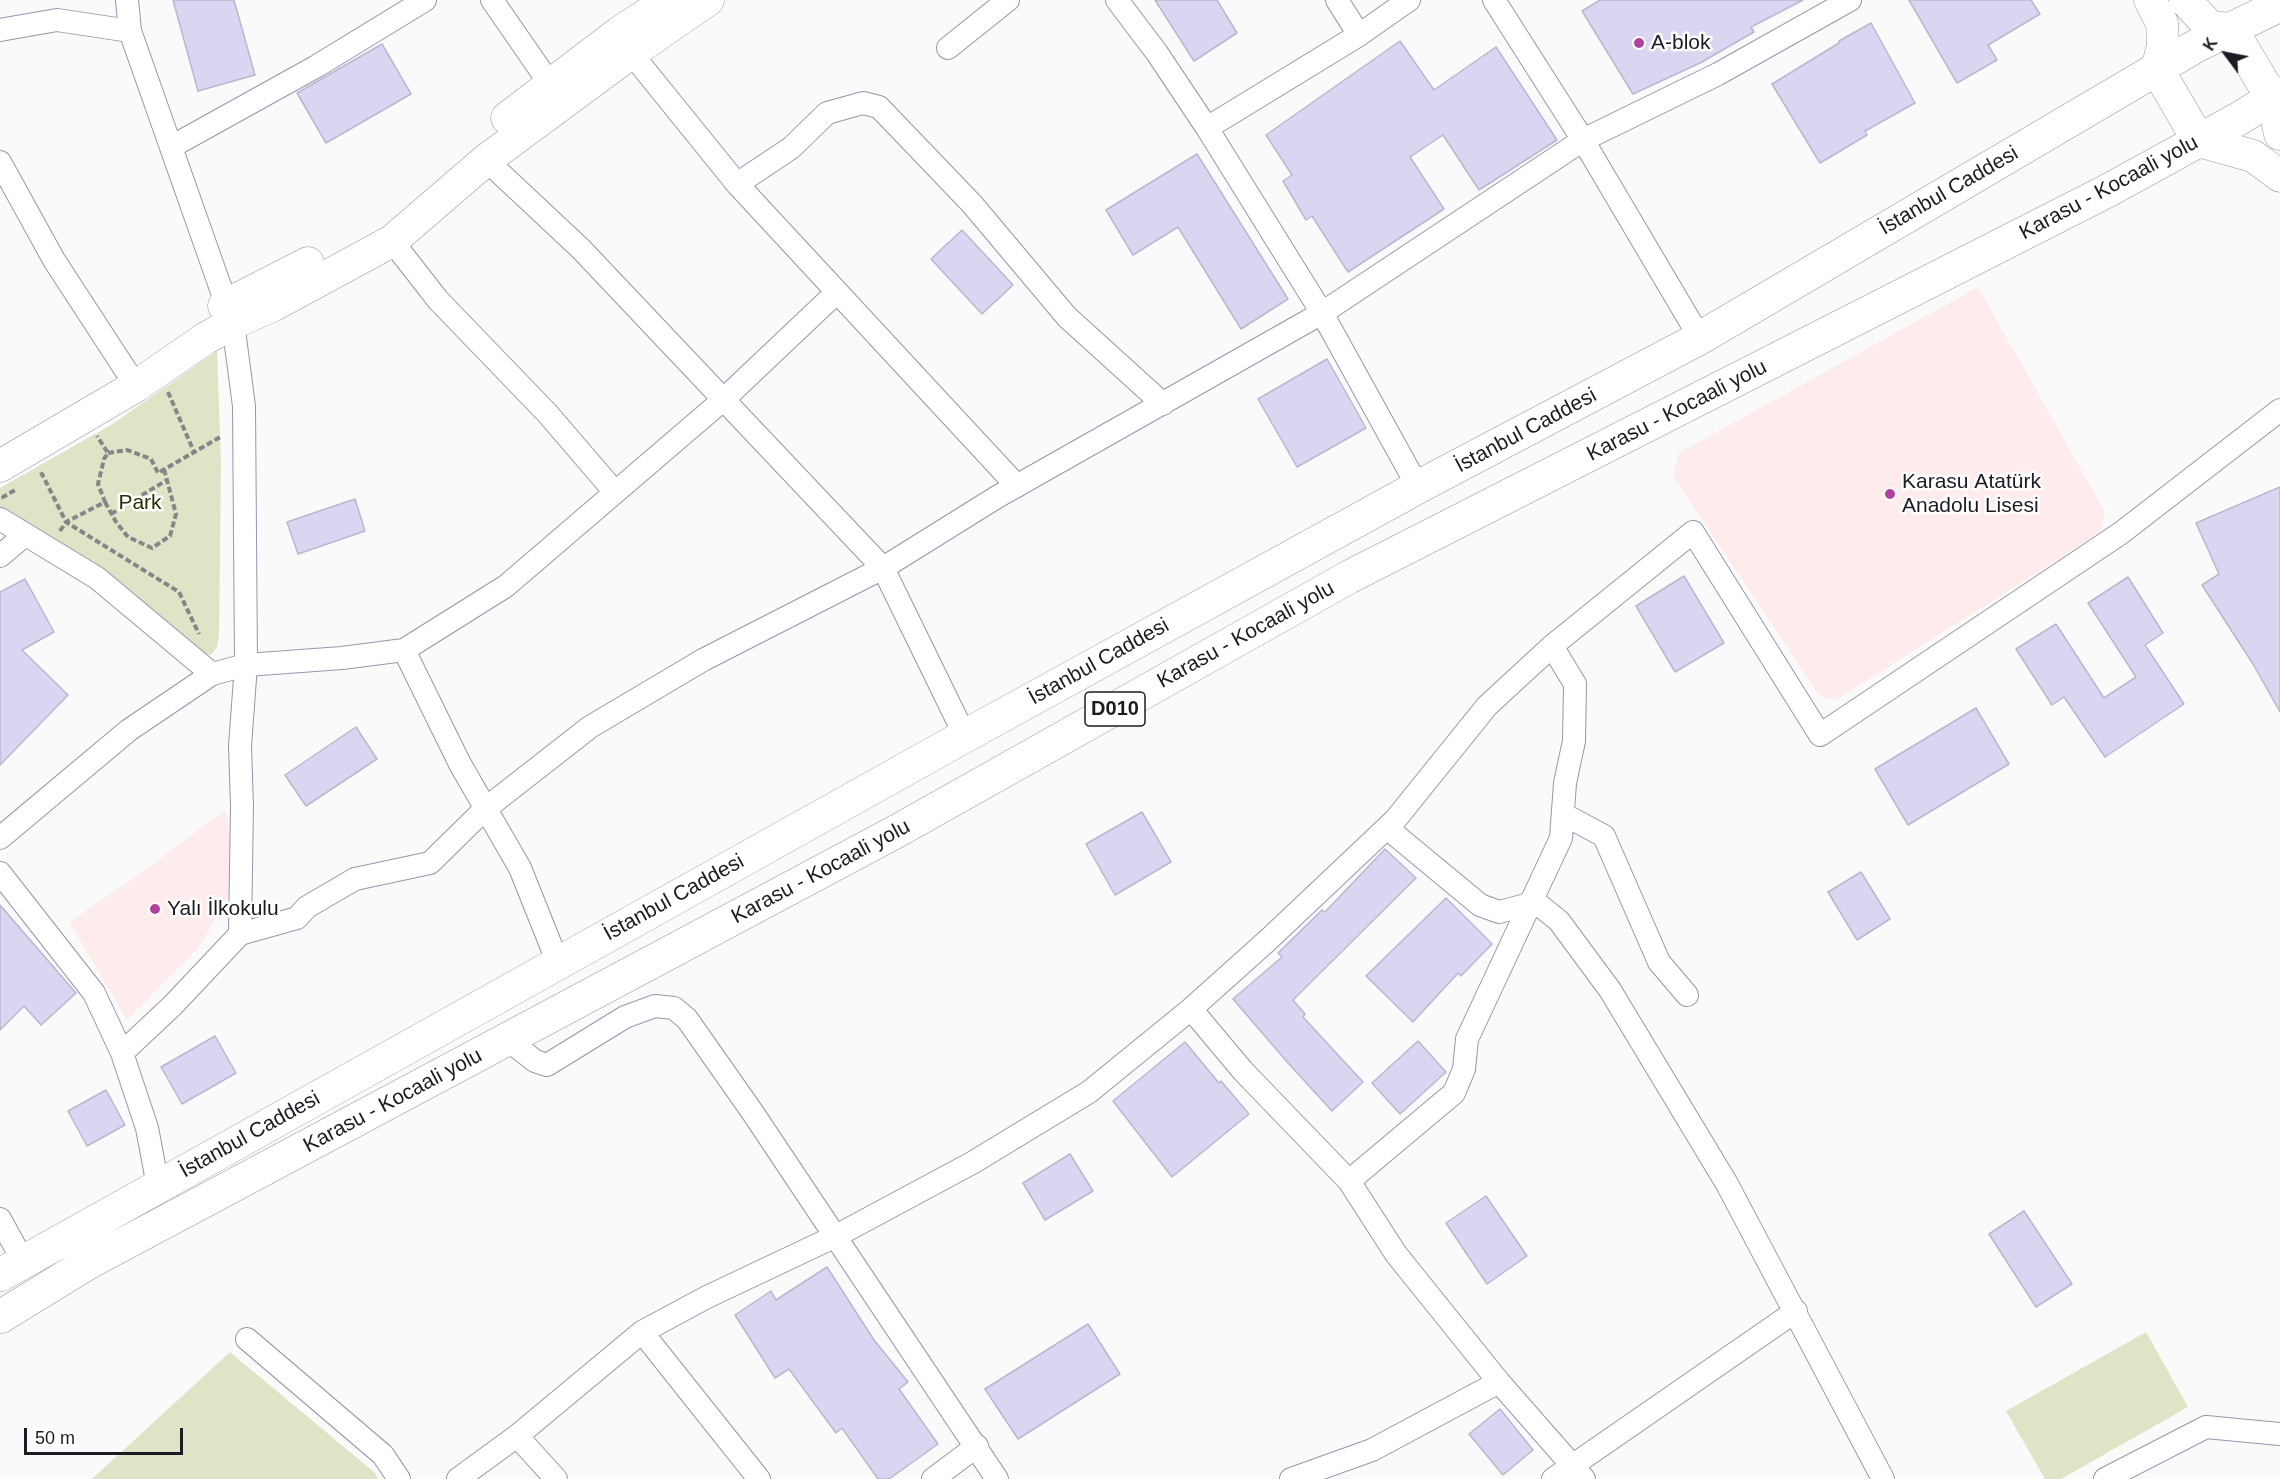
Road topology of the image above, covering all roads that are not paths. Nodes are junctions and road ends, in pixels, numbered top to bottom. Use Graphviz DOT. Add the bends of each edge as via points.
graph roads {
  1 [pos="127,0"];
  2 [pos="425,0"];
  3 [pos="492,0"];
  4 [pos="669,0"];
  5 [pos="708,0"];
  6 [pos="1008,0"];
  7 [pos="1116,0"];
  8 [pos="1337,0"];
  9 [pos="1409,0"];
  10 [pos="1494,0"];
  11 [pos="1850,0"];
  12 [pos="2150,0"];
  13 [pos="2185,0"];
  14 [pos="2280,5"];
  15 [pos="2231,29"];
  16 [pos="0,30"];
  17 [pos="130,31"];
  18 [pos="1359,34"];
  19 [pos="948,48"];
  20 [pos="631,53"];
  21 [pos="2157,69"];
  22 [pos="557,94"];
  23 [pos="2276,95"];
  24 [pos="1207,128"];
  25 [pos="2280,134"];
  26 [pos="1583,140"];
  27 [pos="2199,141"];
  28 [pos="171,147"];
  29 [pos="486,160"];
  30 [pos="0,162"];
  31 [pos="2280,176"];
  32 [pos="737,184"];
  33 [pos="392,241"];
  34 [pos="836,292"];
  35 [pos="230,313"];
  36 [pos="1322,313"];
  37 [pos="1700,338"];
  38 [pos="140,375"];
  39 [pos="723,400"];
  40 [pos="1163,404"];
  41 [pos="2280,410"];
  42 [pos="0,446"];
  43 [pos="11,476"];
  44 [pos="1017,486"];
  45 [pos="1418,487"];
  46 [pos="614,491"];
  47 [pos="6,512"];
  48 [pos="25,534"];
  49 [pos="0,556"];
  50 [pos="883,568"];
  51 [pos="1552,646"];
  52 [pos="404,650"];
  53 [pos="246,665"];
  54 [pos="215,674"];
  55 [pos="965,736"];
  56 [pos="485,808"];
  57 [pos="1563,814"];
  58 [pos="1386,828"];
  59 [pos="0,838"];
  60 [pos="0,873"];
  61 [pos="1533,900"];
  62 [pos="240,934"];
  63 [pos="558,963"];
  64 [pos="1687,995"];
  65 [pos="1191,1009"];
  66 [pos="508,1040"];
  67 [pos="122,1053"];
  68 [pos="1348,1181"];
  69 [pos="158,1186"];
  70 [pos="0,1219"];
  71 [pos="836,1236"];
  72 [pos="12,1268"];
  73 [pos="1796,1311"];
  74 [pos="0,1317"];
  75 [pos="642,1332"];
  76 [pos="247,1339"];
  77 [pos="1499,1382"];
  78 [pos="2280,1434"];
  79 [pos="517,1436"];
  80 [pos="977,1446"];
  81 [pos="1578,1472"];
  82 [pos="399,1479"];
  83 [pos="458,1479"];
  84 [pos="556,1479"];
  85 [pos="759,1479"];
  86 [pos="933,1479"];
  87 [pos="997,1479"];
  88 [pos="1291,1479"];
  89 [pos="1553,1479"];
  90 [pos="1883,1479"];
  91 [pos="2105,1479"];
  1 -- 17 [label="street"];
  2 -- 28 [label="street" via="317,66"];
  3 -- 22 [label="street"];
  4 -- 22 [label="main road" via="620,32"];
  5 -- 20 [label="main road"];
  6 -- 19 [label="street"];
  7 -- 24 [label="street"];
  8 -- 18 [label="street"];
  9 -- 18 [label="street"];
  10 -- 26 [label="street"];
  11 -- 26 [label="street" via="1718,74"];
  12 -- 21 [label="main road" via="2162,23 2163,46"];
  13 -- 15 [label="main road" via="2210,27"];
  14 -- 15 [label="highway, D010"];
  15 -- 21 [label="highway, İstanbul Caddesi / D010"];
  15 -- 23 [label="highway"];
  16 -- 17 [label="street" via="57,20"];
  17 -- 28 [label="street"];
  18 -- 24 [label="street"];
  20 -- 22 [label="main road"];
  20 -- 32 [label="street"];
  21 -- 27 [label="highway"];
  21 -- 37 [label="highway, İstanbul Caddesi / D010"];
  22 -- 29 [label="main road"];
  22 -- 35 [label="main road" via="480,139 384,224"];
  23 -- 25 [label="main road"];
  23 -- 27 [label="highway, Karasu - Kocaali yolu / D010"];
  24 -- 36 [label="street"];
  26 -- 36 [label="street"];
  26 -- 37 [label="street"];
  27 -- 31 [label="main road" via="2253,156"];
  27 -- 66 [label="highway, Karasu - Kocaali yolu / D010" via="1349,577 899,830"];
  28 -- 35 [label="street"];
  29 -- 33 [label="main road"];
  29 -- 39 [label="street" via="581,249"];
  30 -- 38 [label="street" via="54,260"];
  32 -- 34 [label="street"];
  32 -- 40 [label="street" via="791,148 827,113 863,103 879,107 972,204 1067,317"];
  33 -- 35 [label="main road" via="274,305"];
  33 -- 46 [label="street" via="438,300"];
  34 -- 39 [label="street"];
  34 -- 44 [label="street"];
  35 -- 38 [label="main road"];
  35 -- 53 [label="street" via="245,424"];
  36 -- 40 [label="street"];
  36 -- 45 [label="street"];
  37 -- 45 [label="highway, İstanbul Caddesi / D010"];
  38 -- 42 [label="main road"];
  38 -- 43 [label="main road"];
  39 -- 46 [label="street"];
  39 -- 50 [label="street"];
  40 -- 44 [label="street"];
  41 -- 51 [label="street" via="2121,533 1820,735 1693,532"];
  44 -- 50 [label="street"];
  45 -- 55 [label="highway, İstanbul Caddesi / D010"];
  46 -- 52 [label="street" via="506,586"];
  47 -- 48 [label="street"];
  48 -- 49 [label="street"];
  48 -- 54 [label="street" via="97,578"];
  50 -- 55 [label="street"];
  50 -- 56 [label="street" via="703,660 590,727"];
  51 -- 57 [label="street" via="1575,684 1574,741"];
  51 -- 58 [label="street" via="1486,706"];
  52 -- 53 [label="street"];
  52 -- 56 [label="street"];
  53 -- 54 [label="street"];
  53 -- 62 [label="street" via="240,746"];
  54 -- 59 [label="street" via="129,730"];
  55 -- 63 [label="highway, İstanbul Caddesi / D010"];
  56 -- 62 [label="street" via="430,863 355,879 297,918"];
  56 -- 63 [label="street" via="520,868"];
  57 -- 61 [label="street" via="1561,838"];
  57 -- 64 [label="street" via="1604,836 1659,962"];
  58 -- 61 [label="street" via="1480,905 1499,912"];
  58 -- 65 [label="street"];
  60 -- 67 [label="street" via="94,993"];
  61 -- 68 [label="street" via="1467,1039 1464,1069 1454,1093"];
  61 -- 73 [label="street" via="1559,921 1610,990 1727,1184"];
  62 -- 67 [label="street"];
  63 -- 69 [label="highway, İstanbul Caddesi / D010"];
  65 -- 68 [label="street" via="1243,1071"];
  65 -- 71 [label="street" via="1089,1092 972,1163"];
  66 -- 71 [label="street" via="535,1061 547,1065 625,1017 655,1006 674,1008 687,1019"];
  66 -- 74 [label="highway, Karasu - Kocaali yolu / D010" via="88,1263"];
  67 -- 69 [label="street" via="147,1128"];
  68 -- 77 [label="street" via="1396,1254"];
  69 -- 72 [label="highway, İstanbul Caddesi / D010"];
  70 -- 72 [label="street"];
  71 -- 75 [label="street"];
  71 -- 80 [label="street"];
  73 -- 81 [label="street"];
  73 -- 90 [label="street"];
  75 -- 79 [label="street"];
  75 -- 85 [label="street"];
  76 -- 82 [label="street" via="383,1455"];
  77 -- 81 [label="street"];
  77 -- 88 [label="street" via="1372,1450"];
  78 -- 91 [label="street" via="2206,1427"];
  79 -- 83 [label="street"];
  79 -- 84 [label="street"];
  80 -- 86 [label="street"];
  80 -- 87 [label="street"];
  81 -- 89 [label="street"];
}
